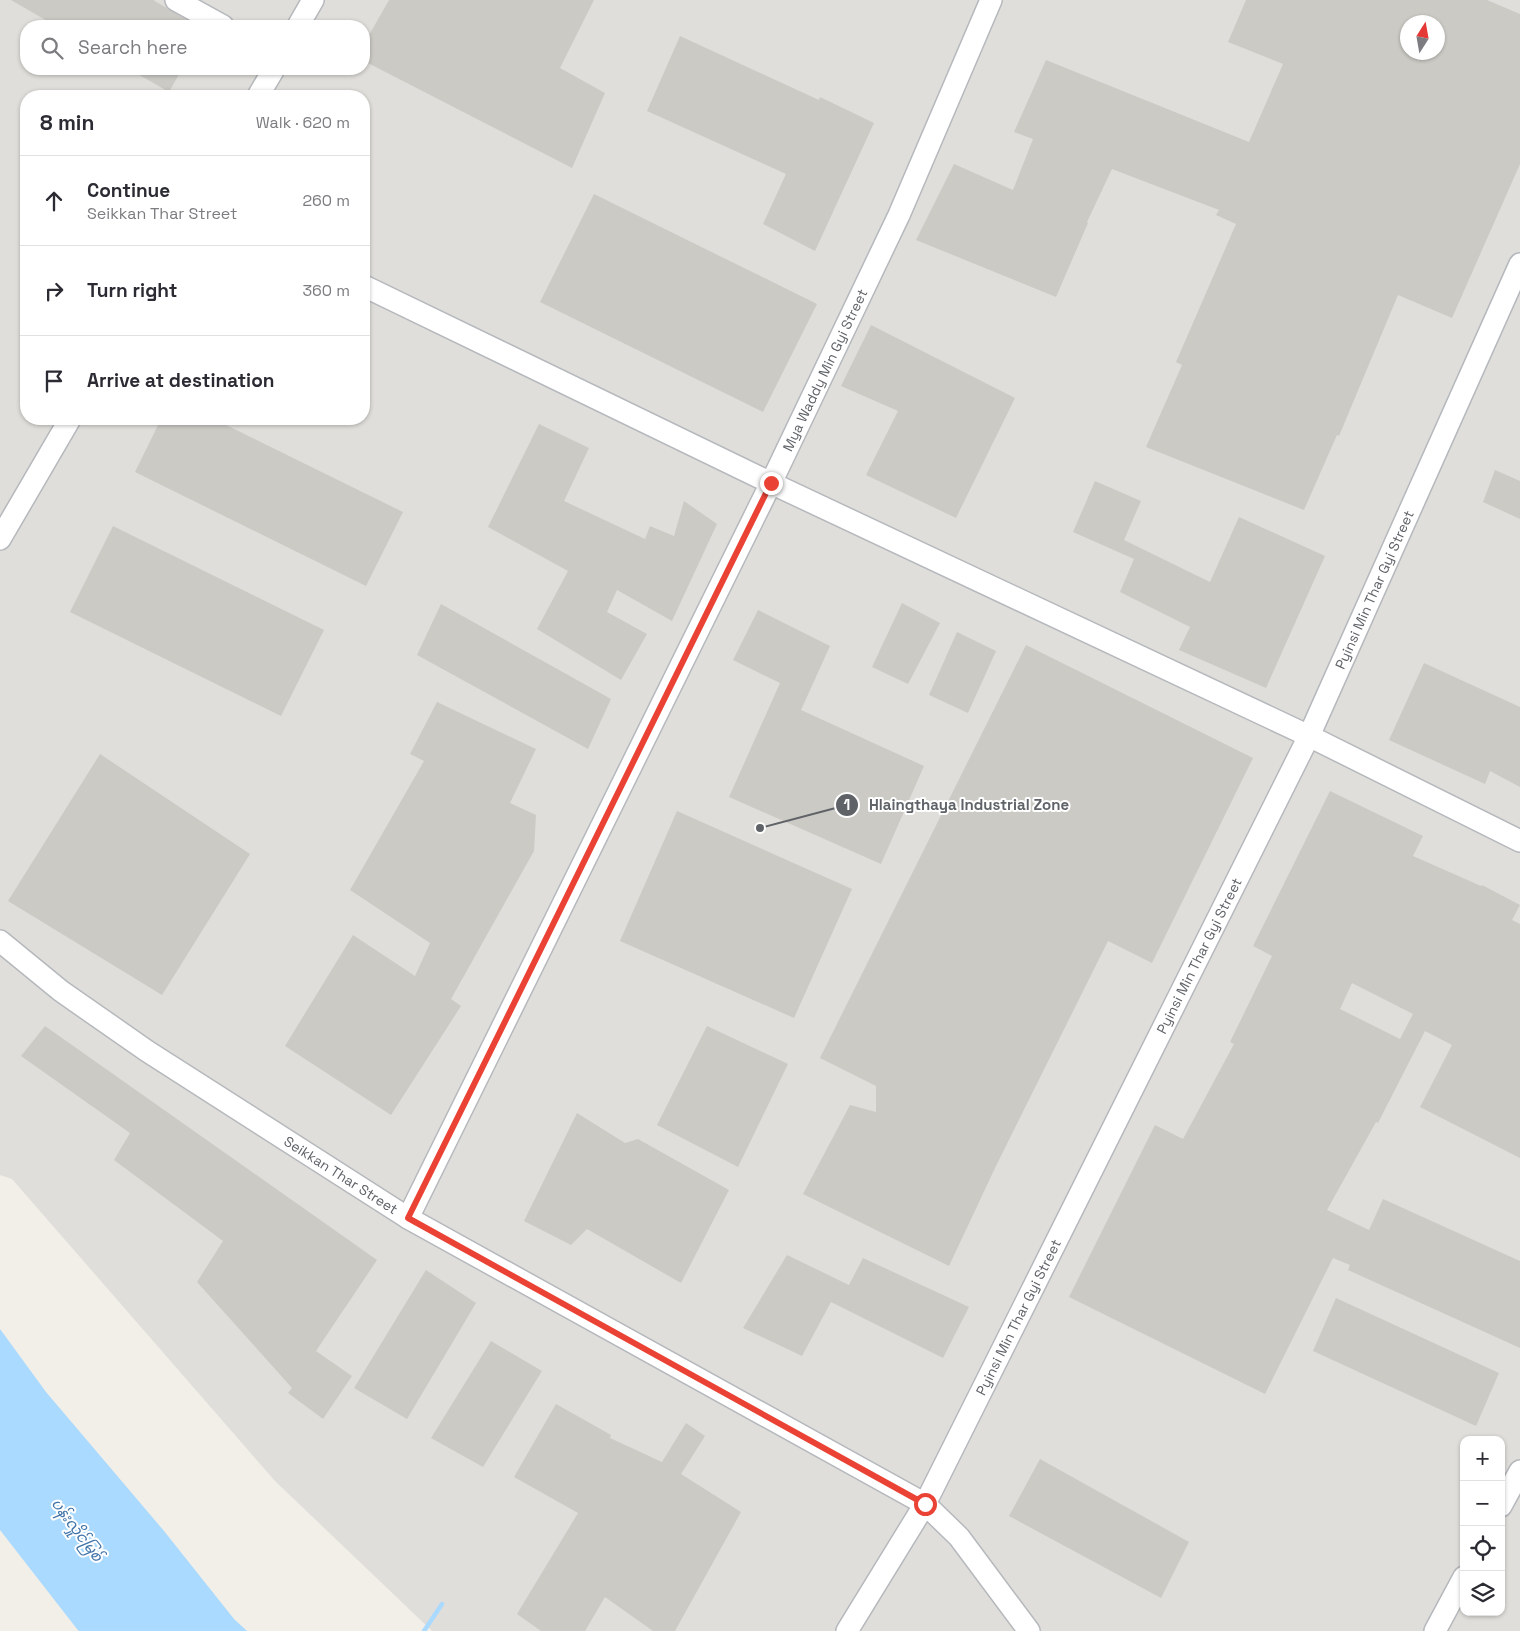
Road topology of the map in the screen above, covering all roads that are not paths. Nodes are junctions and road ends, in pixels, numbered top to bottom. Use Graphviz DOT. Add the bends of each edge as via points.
graph roads {
  1 [pos="176,0"];
  2 [pos="313,0"];
  3 [pos="991,0"];
  4 [pos="212,20"];
  5 [pos="301,20"];
  6 [pos="270,75"];
  7 [pos="262,90"];
  8 [pos="1520,264"];
  9 [pos="370,289"];
  10 [pos="66,425"];
  11 [pos="771,483"];
  12 [pos="0,539"];
  13 [pos="1309,736"];
  14 [pos="1520,841"];
  15 [pos="0,940"];
  16 [pos="408,1218"];
  17 [pos="1520,1470"];
  18 [pos="1505,1498"];
  19 [pos="925,1504"];
  20 [pos="1460,1585"];
  21 [pos="847,1631"];
  22 [pos="1029,1631"];
  23 [pos="1436,1631"];
  1 -- 4 [label="street"];
  2 -- 5 [label="street"];
  3 -- 11 [label="street, Mya Waddy Min Gyi Street" via="899,215"];
  6 -- 7 [label="street"];
  8 -- 13 [label="street, Pyinsi Min Thar Gyi Street"];
  9 -- 11 [label="street"];
  10 -- 12 [label="street"];
  11 -- 13 [label="street"];
  11 -- 16 [label="street, Mya Waddy Min Gyi Street"];
  13 -- 14 [label="street"];
  13 -- 19 [label="street, Pyinsi Min Thar Gyi Street"];
  15 -- 16 [label="street, Seikkan Thar Street" via="61,992 147,1051"];
  16 -- 19 [label="street, Seikkan Thar Street"];
  17 -- 18 [label="street"];
  19 -- 21 [label="street, Pyinsi Min Thar Gyi Street"];
  19 -- 22 [label="street, Seikkan Thar Street" via="959,1537"];
  20 -- 23 [label="street"];
}
